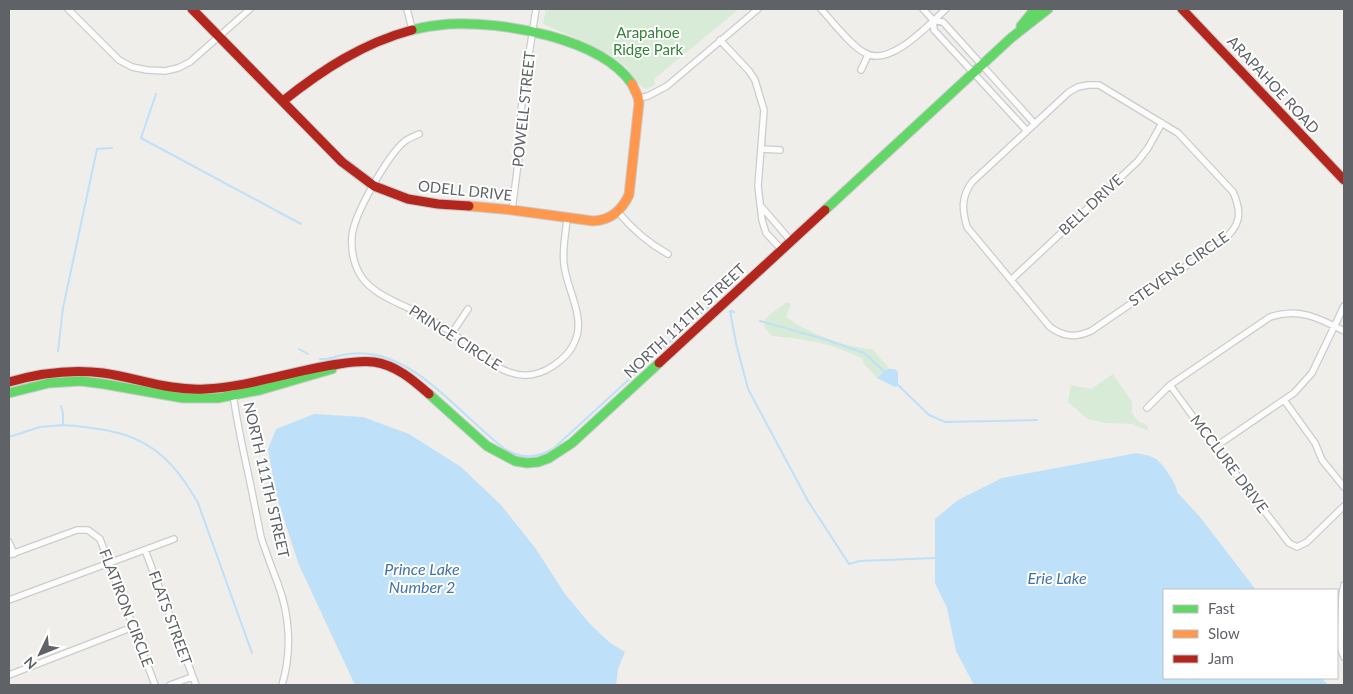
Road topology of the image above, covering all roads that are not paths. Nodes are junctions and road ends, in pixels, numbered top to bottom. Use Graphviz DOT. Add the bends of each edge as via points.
graph roads {
  1 [pos="68,9"];
  2 [pos="192,9"];
  3 [pos="250,9"];
  4 [pos="407,9"];
  5 [pos="536,9"];
  6 [pos="758,9"];
  7 [pos="821,9"];
  8 [pos="923,9"];
  9 [pos="946,9"];
  10 [pos="1035,9"];
  11 [pos="1048,9"];
  12 [pos="1182,9"];
  13 [pos="933,20"];
  14 [pos="412,29"];
  15 [pos="533,32"];
  16 [pos="219,36"];
  17 [pos="1011,38"];
  18 [pos="720,40"];
  19 [pos="868,55"];
  20 [pos="981,65"];
  21 [pos="861,70"];
  22 [pos="973,72"];
  23 [pos="639,98"];
  24 [pos="283,101"];
  25 [pos="1162,123"];
  26 [pos="1035,124"];
  27 [pos="1027,131"];
  28 [pos="419,134"];
  29 [pos="761,149"];
  30 [pos="780,150"];
  31 [pos="1344,180"];
  32 [pos="374,186"];
  33 [pos="760,205"];
  34 [pos="512,210"];
  35 [pos="618,212"];
  36 [pos="567,218"];
  37 [pos="791,241"];
  38 [pos="782,250"];
  39 [pos="668,254"];
  40 [pos="1011,280"];
  41 [pos="1344,306"];
  42 [pos="468,308"];
  43 [pos="1334,326"];
  44 [pos="1344,331"];
  45 [pos="452,333"];
  46 [pos="346,363"];
  47 [pos="9,382"];
  48 [pos="1170,385"];
  49 [pos="232,386"];
  50 [pos="9,393"];
  51 [pos="233,396"];
  52 [pos="1284,400"];
  53 [pos="1147,408"];
  54 [pos="1215,447"];
  55 [pos="1344,487"];
  56 [pos="1344,506"];
  57 [pos="174,539"];
  58 [pos="9,542"];
  59 [pos="145,550"];
  60 [pos="11,555"];
  61 [pos="109,563"];
  62 [pos="1344,584"];
  63 [pos="9,600"];
  64 [pos="132,626"];
  65 [pos="1344,657"];
  66 [pos="9,675"];
  67 [pos="192,677"];
  68 [pos="155,685"];
  69 [pos="170,685"];
  70 [pos="196,685"];
  71 [pos="282,685"];
  1 -- 16 [label="street" via="119,60 147,70 178,68 190,62"];
  2 -- 16 [label="street, ODELL DRIVE"];
  3 -- 16 [label="street"];
  4 -- 14 [label="street"];
  5 -- 15 [label="street, POWELL STREET"];
  6 -- 18 [label="street"];
  7 -- 19 [label="street"];
  8 -- 13 [label="street"];
  9 -- 13 [label="street"];
  10 -- 17 [label="street, NORTH 111TH STREET"];
  11 -- 17 [label="street, NORTH 111TH STREET"];
  12 -- 31 [label="street, ARAPAHOE ROAD"];
  13 -- 19 [label="street" via="903,47 877,56"];
  13 -- 20 [label="street" via="943,22"];
  13 -- 22 [label="street" via="934,30"];
  14 -- 15 [label="street" via="455,23"];
  14 -- 24 [label="street" via="350,54 308,80"];
  15 -- 23 [label="street" via="569,42 612,62"];
  15 -- 34 [label="street, POWELL STREET" via="523,93 522,132"];
  16 -- 24 [label="street, ODELL DRIVE"];
  17 -- 20 [label="street, NORTH 111TH STREET"];
  18 -- 23 [label="street" via="667,86"];
  18 -- 29 [label="street" via="755,80 764,110"];
  19 -- 21 [label="street"];
  20 -- 22 [label="street, NORTH 111TH STREET"];
  20 -- 26 [label="street"];
  22 -- 27 [label="street"];
  22 -- 37 [label="street, NORTH 111TH STREET"];
  23 -- 35 [label="street" via="629,195"];
  24 -- 32 [label="street, ODELL DRIVE" via="342,162"];
  25 -- 26 [label="street, STEVENS CIRCLE" via="1099,86 1088,85 1069,92"];
  25 -- 40 [label="street, BELL DRIVE" via="1138,161"];
  25 -- 40 [label="street, STEVENS CIRCLE" via="1178,133 1233,192 1238,207 1237,224 1232,233 1080,336 1060,334 1050,327"];
  26 -- 27 [label="street, STEVENS CIRCLE"];
  27 -- 40 [label="street, STEVENS CIRCLE" via="972,182 964,198 967,227"];
  28 -- 32 [label="street, PRINCE CIRCLE" via="405,141 396,151"];
  29 -- 30 [label="street"];
  29 -- 33 [label="street"];
  32 -- 34 [label="street, ODELL DRIVE" via="408,199"];
  32 -- 45 [label="street, PRINCE CIRCLE" via="352,235 355,264 373,290"];
  33 -- 37 [label="street"];
  33 -- 38 [label="street" via="766,233"];
  34 -- 36 [label="street, ODELL DRIVE"];
  35 -- 36 [label="street, ODELL DRIVE" via="601,221"];
  35 -- 39 [label="street" via="633,230"];
  36 -- 45 [label="street, PRINCE CIRCLE" via="564,263 578,331 576,341 567,354 546,371 522,376 499,369"];
  37 -- 38 [label="street, NORTH 111TH STREET"];
  38 -- 46 [label="street, NORTH 111TH STREET" via="584,432 550,458 537,462 526,464 500,455 400,371 373,362"];
  41 -- 43 [label="street"];
  42 -- 45 [label="street"];
  43 -- 44 [label="street"];
  43 -- 48 [label="street" via="1308,315 1283,312 1270,317"];
  43 -- 52 [label="street" via="1312,373"];
  46 -- 49 [label="street, NORTH 111TH STREET"];
  46 -- 51 [label="street, NORTH 111TH STREET"];
  47 -- 49 [label="street" via="67,371 103,373 186,390"];
  48 -- 53 [label="street"];
  48 -- 54 [label="street, MCCLURE DRIVE"];
  49 -- 51 [label="street, NORTH 111TH STREET"];
  50 -- 51 [label="street" via="70,381 197,400"];
  51 -- 71 [label="street, NORTH 111TH STREET" via="261,535 286,614 289,646"];
  52 -- 54 [label="street"];
  52 -- 55 [label="street" via="1315,443 1326,466"];
  54 -- 56 [label="street, MCCLURE DRIVE" via="1297,548"];
  57 -- 59 [label="street"];
  58 -- 60 [label="street"];
  59 -- 61 [label="street"];
  59 -- 67 [label="street, FLATS STREET"];
  60 -- 61 [label="street, FLATIRON CIRCLE" via="77,530 88,530 100,539"];
  61 -- 63 [label="street"];
  61 -- 64 [label="street, FLATIRON CIRCLE"];
  62 -- 65 [label="street" via="1340,648"];
  64 -- 66 [label="street"];
  64 -- 68 [label="street, FLATIRON CIRCLE"];
  67 -- 69 [label="street"];
  67 -- 70 [label="street, FLATS STREET"];
}
